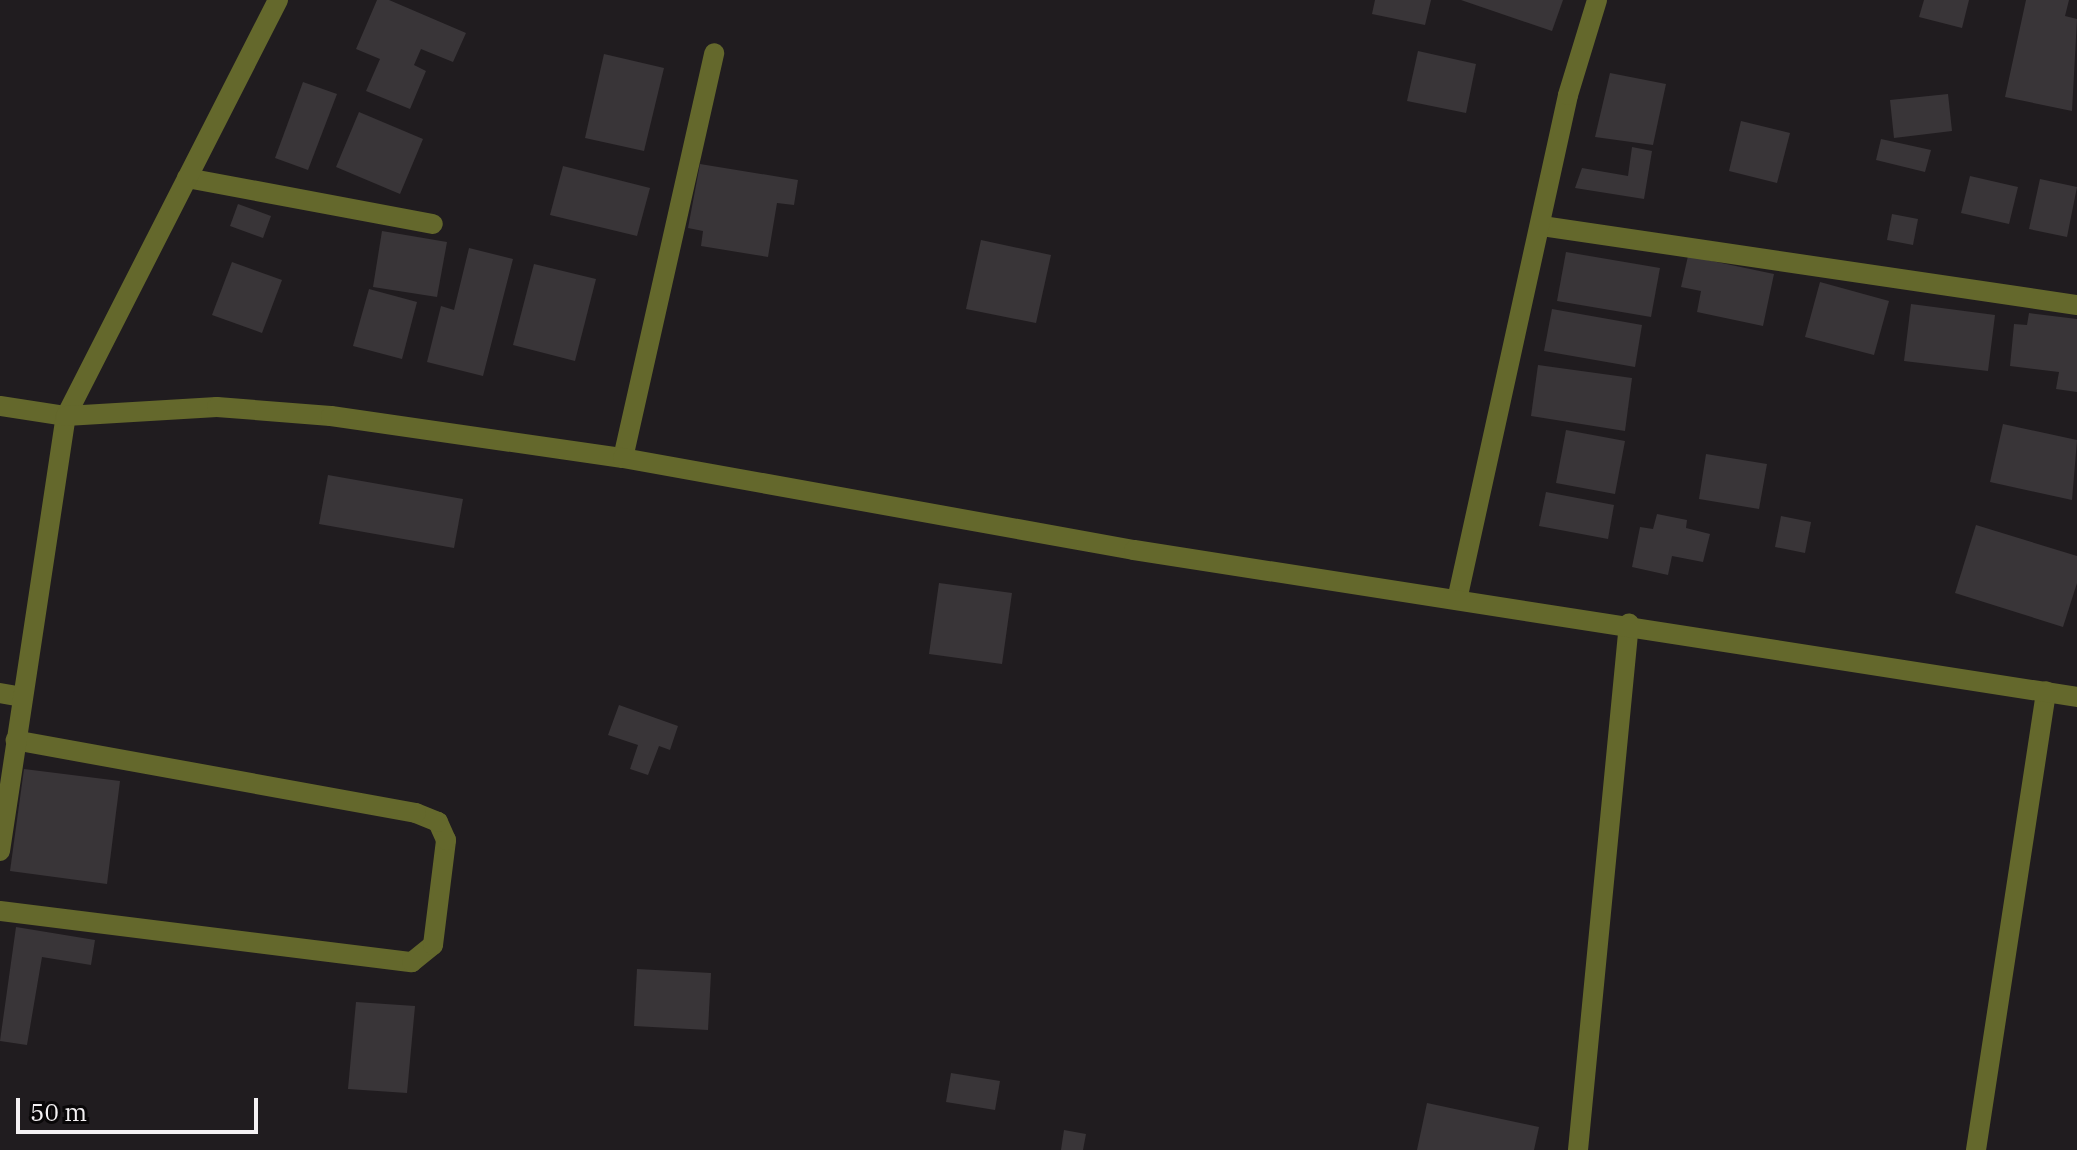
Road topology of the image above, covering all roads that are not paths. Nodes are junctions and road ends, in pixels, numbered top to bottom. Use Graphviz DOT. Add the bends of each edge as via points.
graph roads {
  1 [pos="278,0"];
  2 [pos="1597,0"];
  3 [pos="714,53"];
  4 [pos="187,178"];
  5 [pos="433,224"];
  6 [pos="1542,226"];
  7 [pos="2077,305"];
  8 [pos="0,406"];
  9 [pos="66,416"];
  10 [pos="623,458"];
  11 [pos="1457,600"];
  12 [pos="1629,623"];
  13 [pos="2046,691"];
  14 [pos="0,693"];
  15 [pos="22,697"];
  16 [pos="2077,697"];
  17 [pos="16,740"];
  18 [pos="0,851"];
  19 [pos="0,911"];
  20 [pos="1578,1150"];
  21 [pos="1976,1150"];
  1 -- 4 [label="street"];
  2 -- 6 [label="street" via="1568,95"];
  3 -- 10 [label="street"];
  4 -- 5 [label="street"];
  4 -- 9 [label="street"];
  6 -- 7 [label="street"];
  6 -- 11 [label="street"];
  8 -- 9 [label="street"];
  9 -- 10 [label="street" via="268,408"];
  9 -- 15 [label="street"];
  10 -- 11 [label="street" via="1134,550"];
  11 -- 12 [label="street"];
  12 -- 13 [label="street"];
  12 -- 20 [label="street"];
  13 -- 16 [label="street"];
  13 -- 21 [label="street"];
  14 -- 15 [label="street"];
  15 -- 17 [label="street"];
  17 -- 18 [label="street"];
  17 -- 19 [label="street" via="416,813 438,822 446,840 433,945 412,962"];
}
